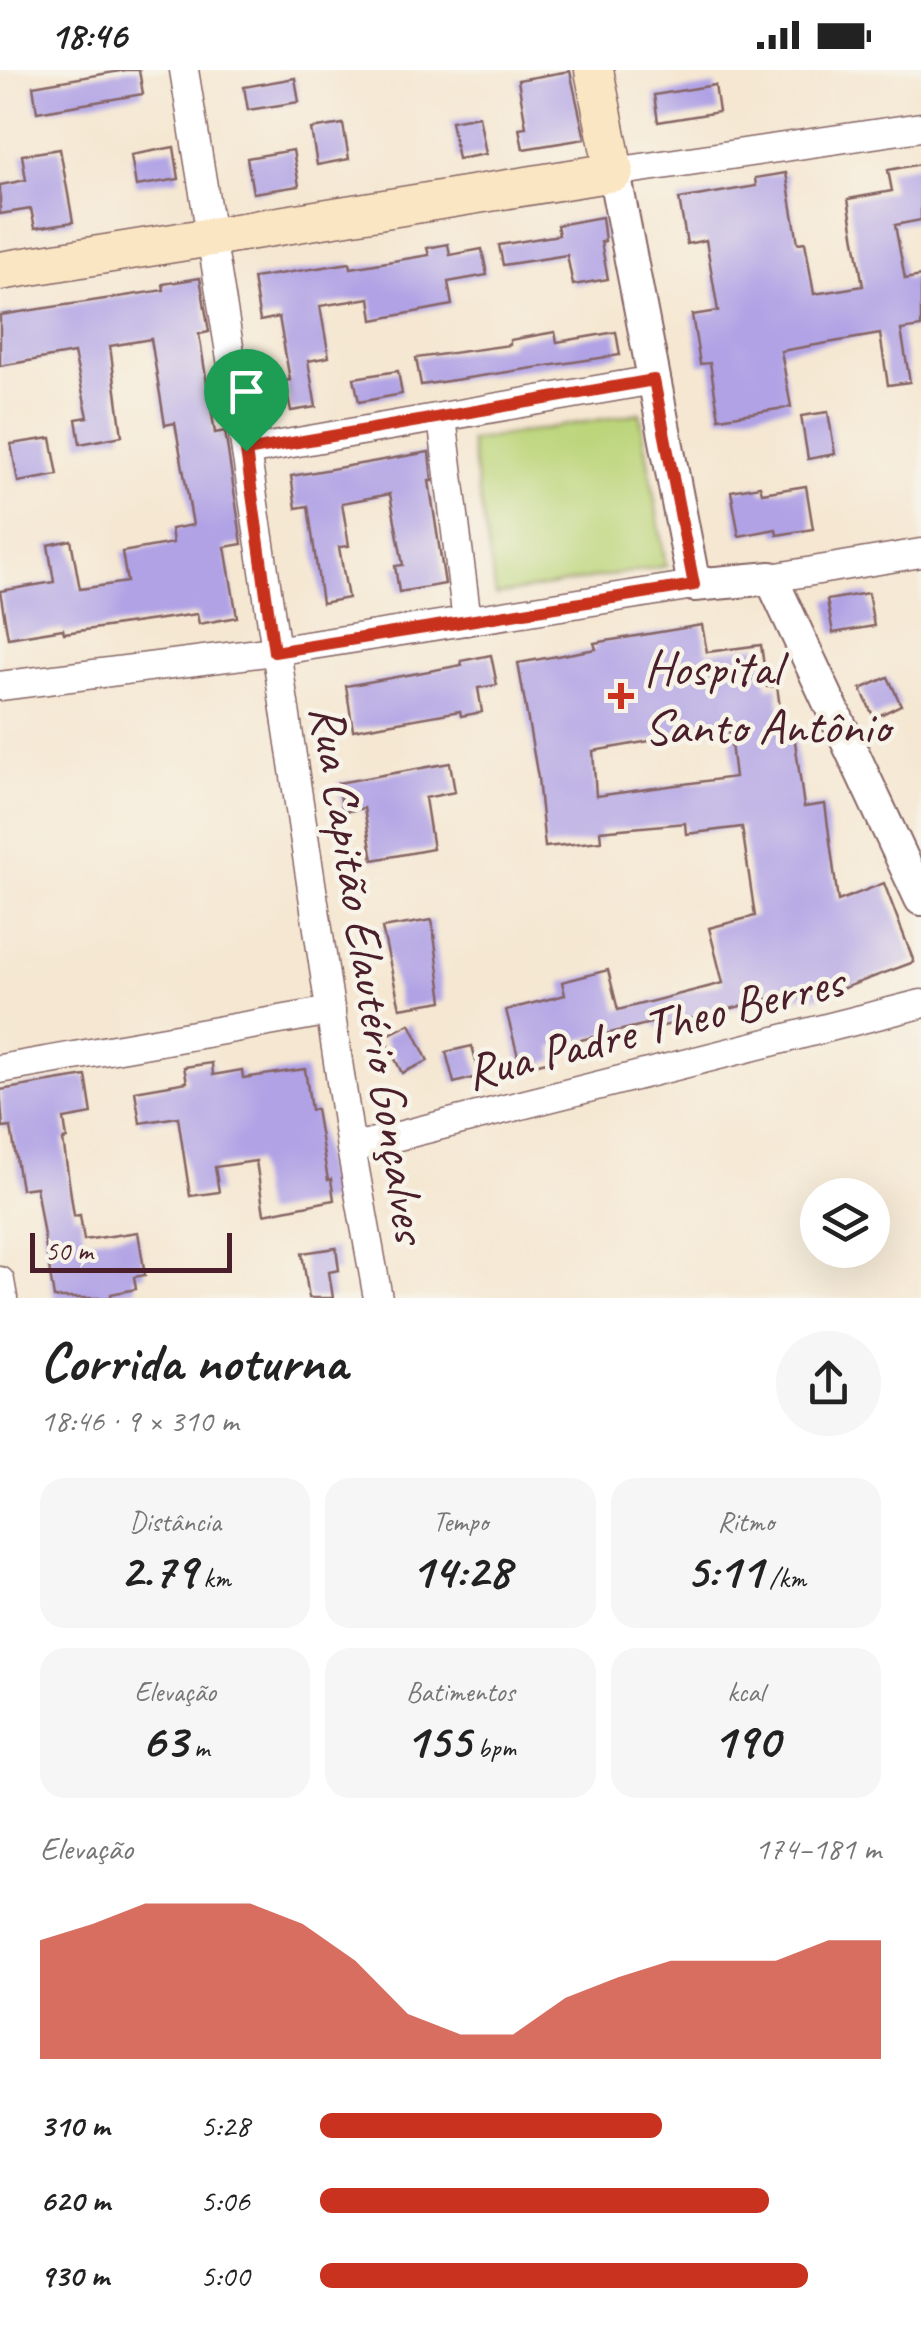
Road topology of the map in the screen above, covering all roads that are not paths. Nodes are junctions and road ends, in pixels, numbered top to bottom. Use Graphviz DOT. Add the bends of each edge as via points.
graph roads {
  1 [pos="184,70"];
  2 [pos="594,70"];
  3 [pos="921,127"];
  4 [pos="614,172"];
  5 [pos="209,238"];
  6 [pos="0,271"];
  7 [pos="654,380"];
  8 [pos="442,418"];
  9 [pos="246,451"];
  10 [pos="921,553"];
  11 [pos="771,578"];
  12 [pos="694,585"];
  13 [pos="467,621"];
  14 [pos="274,652"];
  15 [pos="0,686"];
  16 [pos="921,899"];
  17 [pos="921,1004"];
  18 [pos="331,1010"];
  19 [pos="0,1070"];
  20 [pos="351,1148"];
  21 [pos="0,1281"];
  22 [pos="3,1298"];
  23 [pos="378,1298"];
  1 -- 5 [label="street, Rua Capitão Elautério Gonçalves"];
  2 -- 4 [label="main road"];
  3 -- 4 [label="street"];
  4 -- 5 [label="main road"];
  4 -- 7 [label="street"];
  5 -- 6 [label="main road"];
  5 -- 9 [label="street, Rua Capitão Elautério Gonçalves"];
  7 -- 8 [label="street"];
  7 -- 12 [label="street"];
  8 -- 9 [label="street"];
  8 -- 13 [label="street"];
  9 -- 14 [label="street, Rua Capitão Elautério Gonçalves"];
  10 -- 11 [label="street"];
  11 -- 12 [label="street"];
  11 -- 16 [label="street"];
  12 -- 13 [label="street"];
  13 -- 14 [label="street"];
  14 -- 15 [label="street"];
  14 -- 18 [label="street, Rua Capitão Elautério Gonçalves"];
  17 -- 20 [label="street, Rua Padre Theo Berres"];
  18 -- 19 [label="street"];
  18 -- 20 [label="street, Rua Capitão Elautério Gonçalves"];
  20 -- 23 [label="street, Rua Capitão Elautério Gonçalves"];
  21 -- 22 [label="street"];
}
